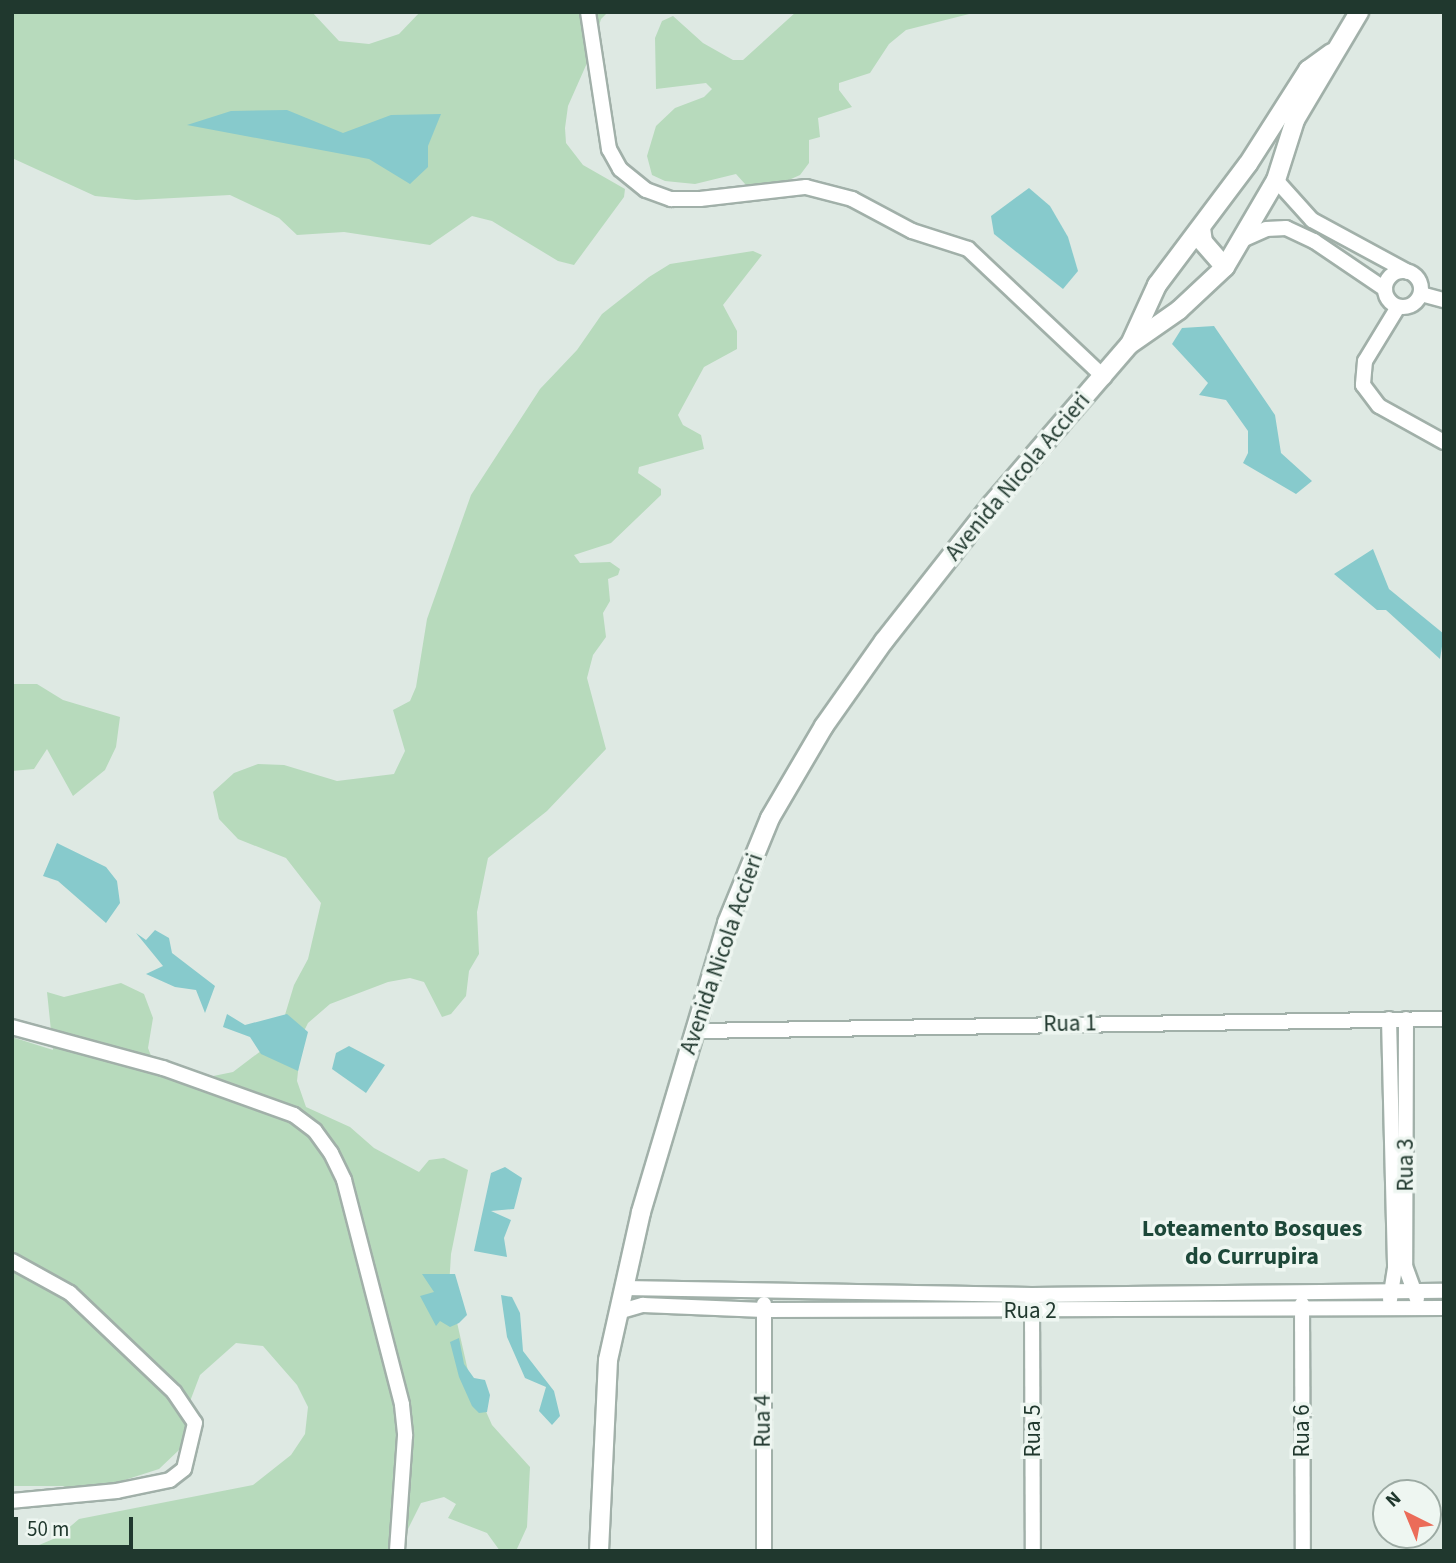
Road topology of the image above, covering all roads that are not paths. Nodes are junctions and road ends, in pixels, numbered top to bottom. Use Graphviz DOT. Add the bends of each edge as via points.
graph roads {
  1 [pos="588,12"];
  2 [pos="1359,12"];
  3 [pos="1336,48"];
  4 [pos="1248,164"];
  5 [pos="1276,180"];
  6 [pos="1201,228"];
  7 [pos="1244,239"];
  8 [pos="1225,267"];
  9 [pos="1408,272"];
  10 [pos="1385,289"];
  11 [pos="1421,294"];
  12 [pos="1444,300"];
  13 [pos="1398,306"];
  14 [pos="1129,345"];
  15 [pos="1104,377"];
  16 [pos="1444,442"];
  17 [pos="1389,1018"];
  18 [pos="1406,1019"];
  19 [pos="1444,1019"];
  20 [pos="12,1027"];
  21 [pos="696,1031"];
  22 [pos="12,1261"];
  23 [pos="624,1288"];
  24 [pos="764,1292"];
  25 [pos="1390,1292"];
  26 [pos="1416,1292"];
  27 [pos="1444,1292"];
  28 [pos="1032,1295"];
  29 [pos="1302,1295"];
  30 [pos="1418,1308"];
  31 [pos="1444,1308"];
  32 [pos="1390,1309"];
  33 [pos="764,1310"];
  34 [pos="1032,1311"];
  35 [pos="1302,1311"];
  36 [pos="618,1312"];
  37 [pos="12,1501"];
  38 [pos="397,1551"];
  39 [pos="599,1551"];
  40 [pos="764,1551"];
  41 [pos="1033,1551"];
  42 [pos="1303,1551"];
  1 -- 15 [label="street" via="609,149 620,169 646,190 671,199 700,199 806,187 852,199 912,231 968,249"];
  2 -- 3 [label="street, Avenida Nicola Accieri"];
  3 -- 4 [label="street, Avenida Nicola Accieri" via="1308,70"];
  3 -- 5 [label="street, Avenida Nicola Accieri" via="1295,120"];
  4 -- 5 [label="street"];
  4 -- 6 [label="street, Avenida Nicola Accieri"];
  5 -- 7 [label="street, Avenida Nicola Accieri"];
  5 -- 9 [label="street" via="1312,220"];
  6 -- 8 [label="street" via="1203,242"];
  6 -- 14 [label="street, Avenida Nicola Accieri" via="1157,285"];
  7 -- 8 [label="street, Avenida Nicola Accieri"];
  7 -- 10 [label="street" via="1266,229 1286,228"];
  8 -- 14 [label="street, Avenida Nicola Accieri" via="1179,310"];
  9 -- 10 [label="street" via="1393,275"];
  9 -- 11 [label="street" via="1418,278"];
  10 -- 13 [label="street" via="1390,302"];
  11 -- 12 [label="street"];
  11 -- 13 [label="street" via="1412,305"];
  13 -- 16 [label="street" via="1365,361 1363,385 1378,406"];
  14 -- 15 [label="street, Avenida Nicola Accieri"];
  15 -- 21 [label="street, Avenida Nicola Accieri" via="991,505 884,641 817,737 770,818 727,923"];
  17 -- 18 [label="street, Rua 1"];
  17 -- 21 [label="street, Rua 1"];
  17 -- 25 [label="street, Rua 3" via="1395,1268"];
  18 -- 19 [label="street, Rua 1"];
  18 -- 26 [label="street, Rua 3" via="1405,1266"];
  20 -- 38 [label="street" via="163,1068 294,1115 315,1131 344,1180 402,1405 405,1436"];
  21 -- 23 [label="street, Avenida Nicola Accieri" via="641,1212"];
  22 -- 37 [label="street" via="70,1293 147,1364 192,1413 195,1423 184,1469 170,1480 117,1491"];
  23 -- 24 [label="street, Rua 2"];
  23 -- 36 [label="street, Avenida Nicola Accieri"];
  24 -- 28 [label="street, Rua 2"];
  24 -- 33 [label="street, Rua 4"];
  25 -- 26 [label="street, Rua 2"];
  25 -- 29 [label="street, Rua 2"];
  25 -- 32 [label="street, Rua 3"];
  26 -- 27 [label="street, Rua 2"];
  26 -- 30 [label="street, Rua 3"];
  28 -- 29 [label="street, Rua 2"];
  28 -- 34 [label="street, Rua 5"];
  29 -- 35 [label="street, Rua 6"];
  30 -- 31 [label="street, Rua 2"];
  30 -- 32 [label="street, Rua 2"];
  32 -- 35 [label="street, Rua 2"];
  33 -- 34 [label="street, Rua 2"];
  33 -- 36 [label="street, Rua 2" via="643,1305"];
  33 -- 40 [label="street, Rua 4"];
  34 -- 35 [label="street, Rua 2"];
  34 -- 41 [label="street, Rua 5"];
  35 -- 42 [label="street, Rua 6"];
  36 -- 39 [label="street, Avenida Nicola Accieri" via="603,1413"];
}
